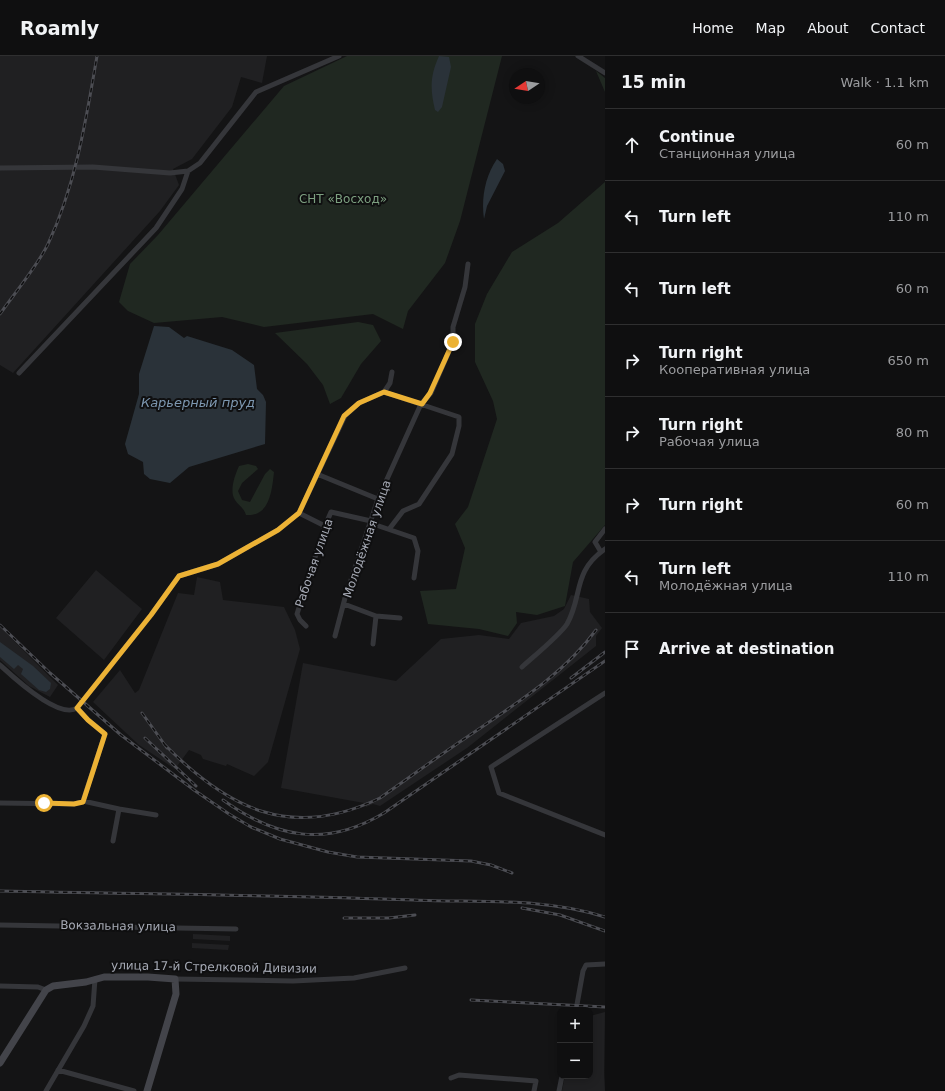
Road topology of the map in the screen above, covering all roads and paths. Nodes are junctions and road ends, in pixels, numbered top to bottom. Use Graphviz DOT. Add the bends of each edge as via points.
graph roads {
  1 [pos="339,56"];
  2 [pos="578,56"];
  3 [pos="605,73"];
  4 [pos="0,168"];
  5 [pos="188,171"];
  6 [pos="468,264"];
  7 [pos="392,372"];
  8 [pos="19,373"];
  9 [pos="384,392"];
  10 [pos="422,404"];
  11 [pos="317,474"];
  12 [pos="378,499"];
  13 [pos="299,513"];
  14 [pos="371,521"];
  15 [pos="325,526"];
  16 [pos="390,528"];
  17 [pos="605,529"];
  18 [pos="603,551"];
  19 [pos="414,578"];
  20 [pos="344,604"];
  21 [pos="376,616"];
  22 [pos="400,618"];
  23 [pos="306,626"];
  24 [pos="335,636"];
  25 [pos="373,644"];
  26 [pos="0,665"];
  27 [pos="522,668"];
  28 [pos="605,693"];
  29 [pos="77,708"];
  30 [pos="83,802"];
  31 [pos="0,803"];
  32 [pos="119,809"];
  33 [pos="156,815"];
  34 [pos="605,835"];
  35 [pos="113,841"];
  36 [pos="0,925"];
  37 [pos="236,928"];
  38 [pos="605,964"];
  39 [pos="406,968"];
  40 [pos="95,979"];
  41 [pos="175,979"];
  42 [pos="0,986"];
  43 [pos="46,990"];
  44 [pos="577,1007"];
  45 [pos="0,1063"];
  46 [pos="58,1070"];
  47 [pos="451,1078"];
  48 [pos="561,1079"];
  49 [pos="46,1091"];
  50 [pos="134,1091"];
  51 [pos="147,1091"];
  52 [pos="534,1091"];
  53 [pos="559,1091"];
  1 -- 5 [label="street" via="256,92 200,163"];
  2 -- 3 [label="street"];
  4 -- 5 [label="street" via="64,166 170,173"];
  5 -- 8 [label="street" via="182,189 156,228"];
  6 -- 10 [label="street, Молодёжная улица" via="465,287 453,327 453,342 430,393"];
  7 -- 9 [label="street"];
  9 -- 10 [label="street"];
  9 -- 11 [label="street" via="359,403 344,416"];
  10 -- 12 [label="street, Молодёжная улица"];
  10 -- 16 [label="street" via="459,417 452,454 419,504 403,511"];
  11 -- 12 [label="street"];
  11 -- 13 [label="street"];
  12 -- 14 [label="street, Молодёжная улица"];
  13 -- 15 [label="street"];
  13 -- 29 [label="street" via="278,530 218,564 179,576"];
  14 -- 15 [label="street, Рабочая улица" via="332,512"];
  14 -- 16 [label="street" via="373,524"];
  14 -- 20 [label="street, Молодёжная улица"];
  15 -- 23 [label="street, Рабочая улица" via="297,614"];
  16 -- 19 [label="street" via="414,538 418,551"];
  17 -- 18 [label="street" via="595,542"];
  18 -- 27 [label="street" via="593,558 580,580 566,625"];
  20 -- 21 [label="street"];
  20 -- 24 [label="street, Молодёжная улица"];
  21 -- 22 [label="street"];
  21 -- 25 [label="street"];
  26 -- 29 [label="street" via="30,692 57,707 71,711"];
  28 -- 34 [label="street" via="491,767 499,793"];
  29 -- 30 [label="street" via="105,734"];
  30 -- 31 [label="street"];
  30 -- 32 [label="street"];
  32 -- 33 [label="street"];
  32 -- 35 [label="street"];
  36 -- 37 [label="street, Вокзальная улица"];
  38 -- 44 [label="street" via="586,965"];
  39 -- 41 [label="street, улица 17-й Стрелковой Дивизии" via="354,978 293,981"];
  40 -- 41 [label="main road, улица 17-й Стрелковой Дивизии"];
  40 -- 43 [label="main road, улица 17-й Стрелковой Дивизии" via="53,986"];
  40 -- 46 [label="street" via="93,1006"];
  41 -- 51 [label="main road" via="176,994"];
  42 -- 43 [label="street, улица 17-й Стрелковой Дивизии" via="38,987"];
  43 -- 45 [label="main road"];
  46 -- 49 [label="street"];
  46 -- 50 [label="street"];
  47 -- 52 [label="street" via="458,1075 536,1082"];
  48 -- 53 [label="street"];
}
